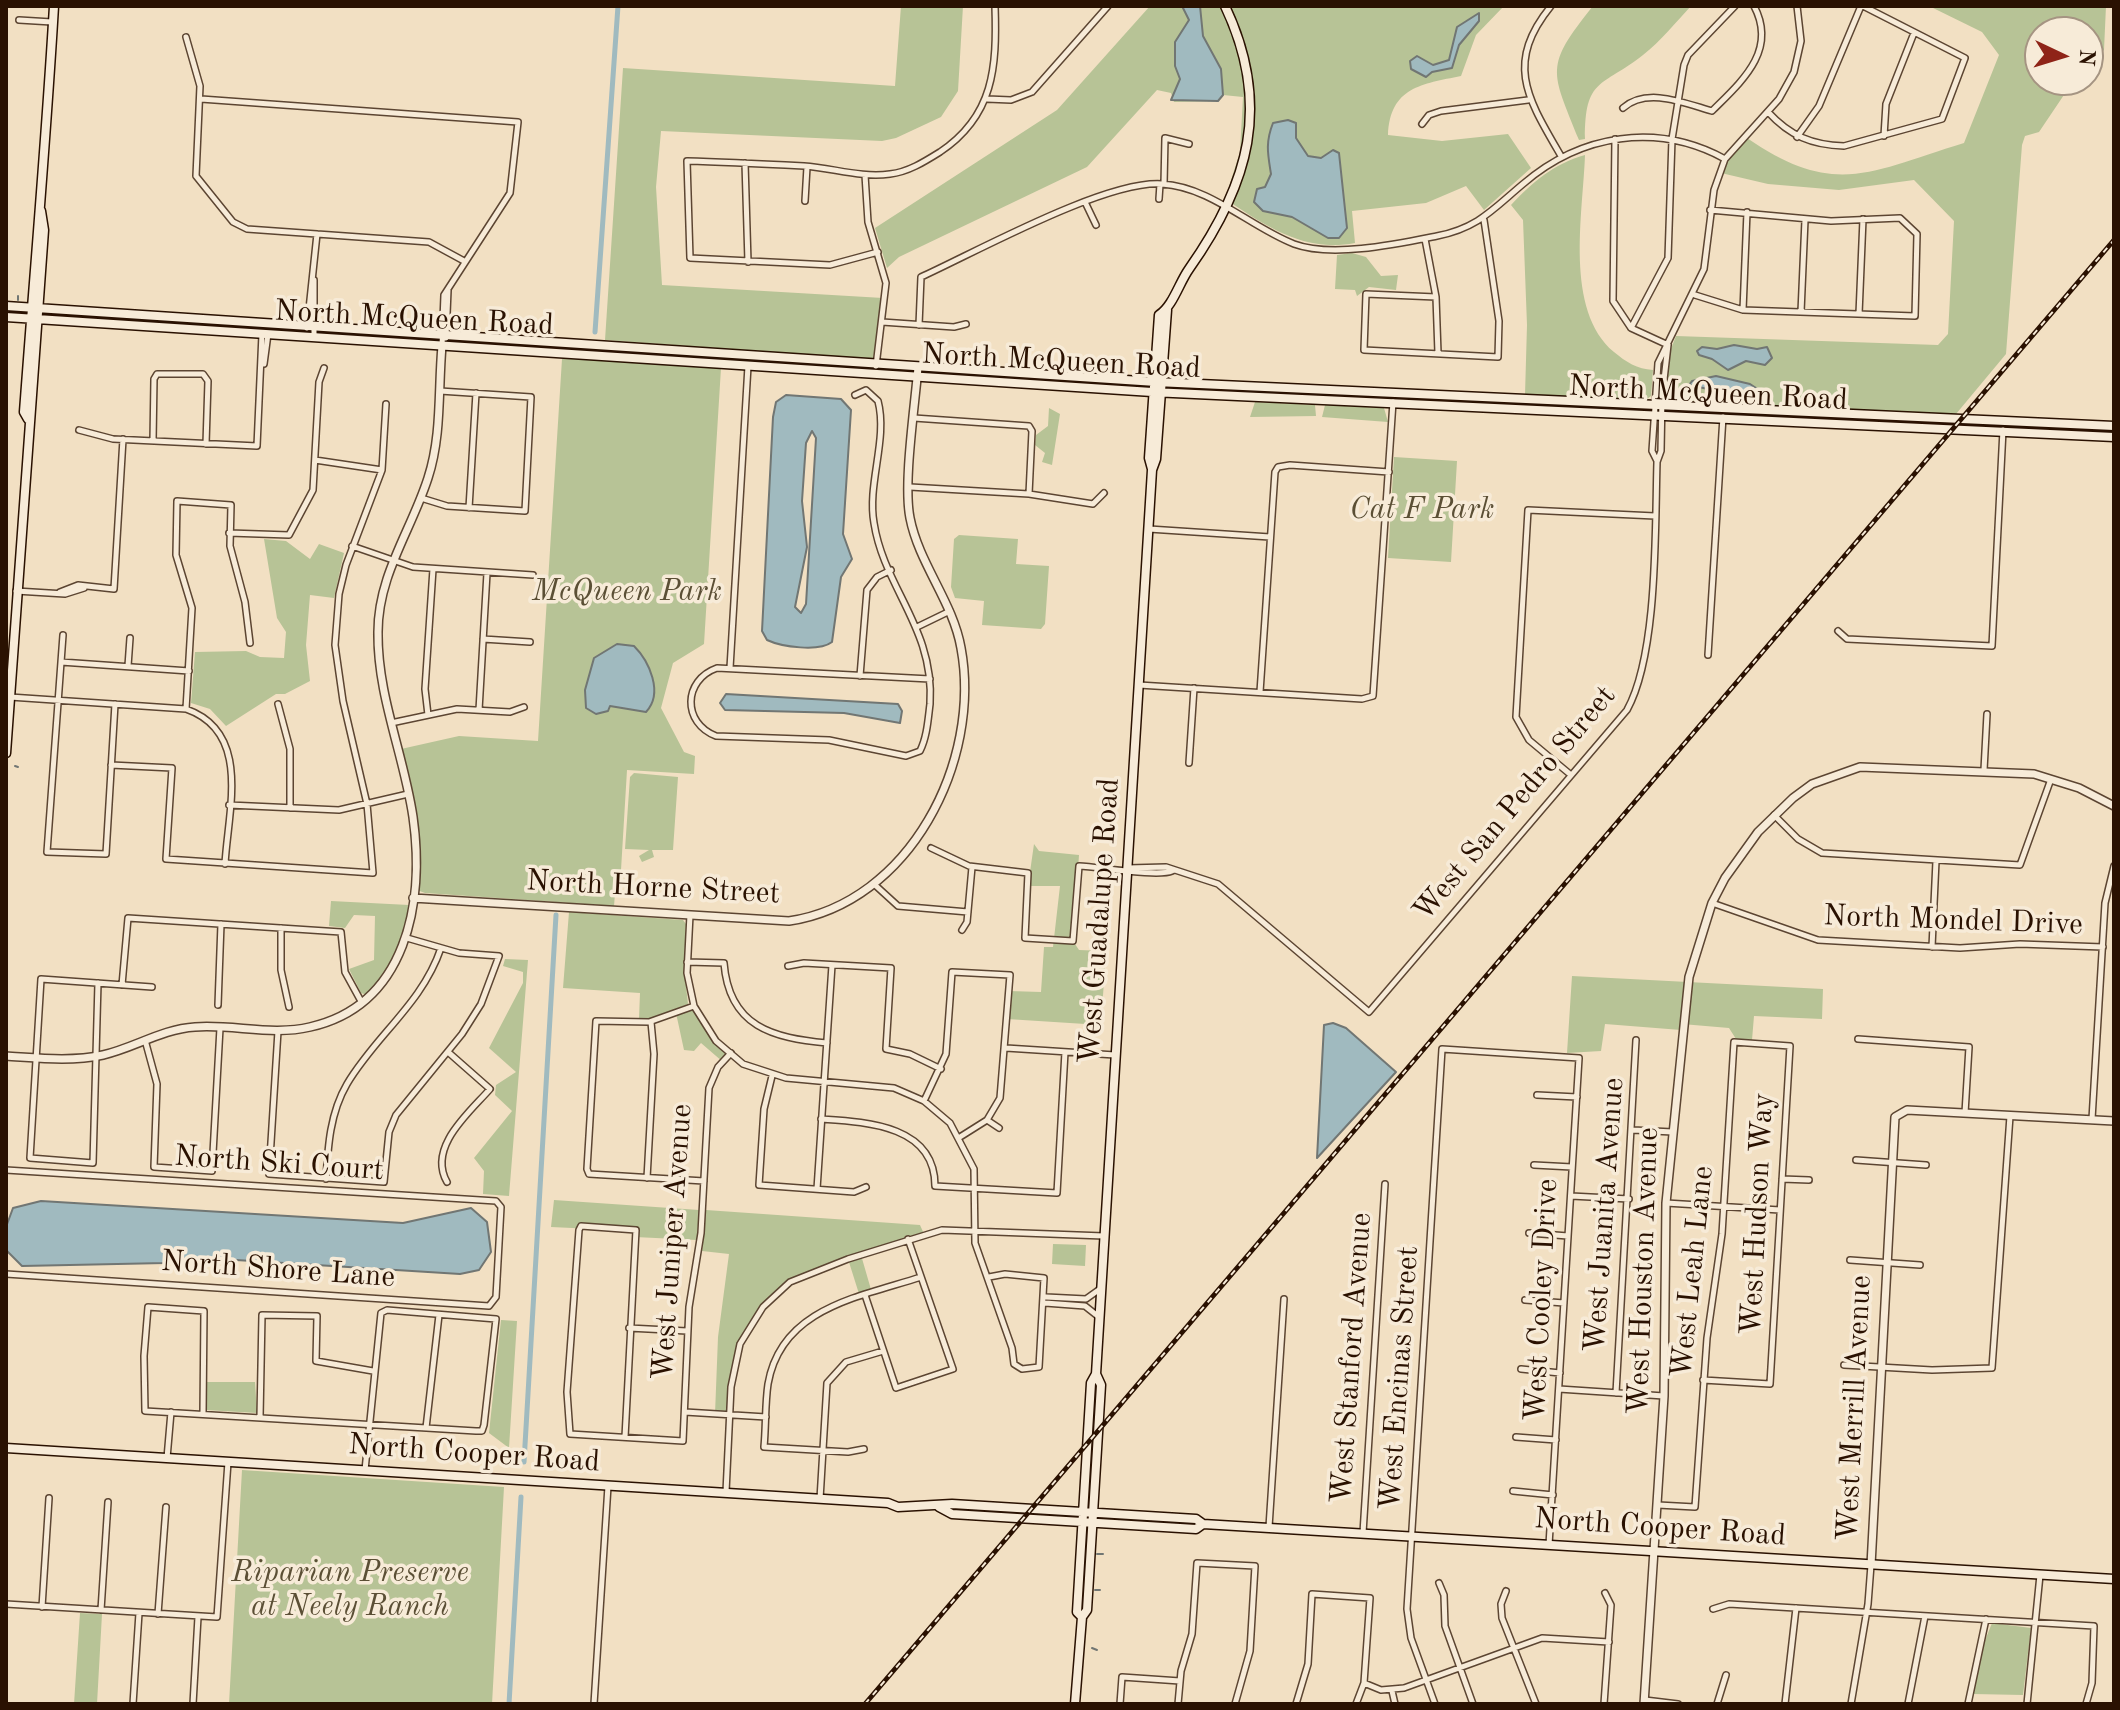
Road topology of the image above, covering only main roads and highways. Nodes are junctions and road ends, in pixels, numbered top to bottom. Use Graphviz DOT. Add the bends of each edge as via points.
graph roads {
  1 [pos="54,6"];
  2 [pos="1225,6"];
  3 [pos="6,306"];
  4 [pos="34,308"];
  5 [pos="6,317"];
  6 [pos="175,318"];
  7 [pos="34,319"];
  8 [pos="174,328"];
  9 [pos="597,344"];
  10 [pos="705,352"];
  11 [pos="596,354"];
  12 [pos="704,363"];
  13 [pos="1048,375"];
  14 [pos="1157,382"];
  15 [pos="1026,384"];
  16 [pos="1294,388"];
  17 [pos="1156,393"];
  18 [pos="1293,399"];
  19 [pos="1855,414"];
  20 [pos="1855,425"];
  21 [pos="2114,426"];
  22 [pos="2114,437"];
  23 [pos="6,753"];
  24 [pos="1096,1374"];
  25 [pos="6,1448"];
  26 [pos="938,1507"];
  27 [pos="1083,1512"];
  28 [pos="1094,1513"];
  29 [pos="1082,1523"];
  30 [pos="1093,1523"];
  31 [pos="1203,1524"];
  32 [pos="2114,1579"];
  33 [pos="1082,1617"];
  34 [pos="1075,1704"];
  1 -- 4 [label="main road" via="44,230"];
  2 -- 14 [label="main road, West Guadalupe Road" via="1244,60 1250,114 1241,177 1228,208 1158,320"];
  3 -- 4 [label="main road, North McQueen Road"];
  4 -- 6 [label="main road, North McQueen Road"];
  4 -- 7 [label="main road"];
  5 -- 7 [label="main road, North McQueen Road"];
  6 -- 8 [label="main road"];
  6 -- 9 [label="main road, North McQueen Road"];
  7 -- 8 [label="main road, North McQueen Road"];
  7 -- 23 [label="main road"];
  8 -- 11 [label="main road, North McQueen Road"];
  9 -- 10 [label="main road, North McQueen Road"];
  9 -- 11 [label="main road"];
  10 -- 12 [label="main road"];
  10 -- 13 [label="main road, North McQueen Road"];
  11 -- 12 [label="main road, North McQueen Road"];
  12 -- 15 [label="main road, North McQueen Road"];
  13 -- 14 [label="main road, North McQueen Road"];
  13 -- 15 [label="main road" via="1046,381"];
  14 -- 16 [label="main road, North McQueen Road"];
  14 -- 17 [label="main road, West Guadalupe Road"];
  15 -- 17 [label="main road, North McQueen Road"];
  16 -- 18 [label="main road"];
  16 -- 19 [label="main road, North McQueen Road"];
  17 -- 18 [label="main road, North McQueen Road"];
  17 -- 24 [label="main road, West Guadalupe Road"];
  18 -- 20 [label="main road, North McQueen Road"];
  19 -- 20 [label="main road"];
  19 -- 21 [label="main road, North McQueen Road"];
  20 -- 22 [label="main road, North McQueen Road"];
  24 -- 27 [label="main road, West Guadalupe Road" via="1091,1383"];
  24 -- 28 [label="main road, West Guadalupe Road" via="1101,1385"];
  25 -- 26 [label="main road, North Cooper Road"];
  26 -- 27 [label="main road, North Cooper Road"];
  26 -- 29 [label="main road, North Cooper Road" via="952,1514"];
  27 -- 28 [label="main road, North Cooper Road"];
  27 -- 29 [label="main road, West Guadalupe Road"];
  28 -- 30 [label="main road, West Guadalupe Road"];
  28 -- 31 [label="main road, North Cooper Road" via="1196,1519"];
  29 -- 30 [label="main road, North Cooper Road"];
  29 -- 33 [label="main road, West Guadalupe Road" via="1077,1612"];
  30 -- 31 [label="main road, North Cooper Road" via="1196,1529"];
  30 -- 33 [label="main road, West Guadalupe Road" via="1087,1610"];
  31 -- 32 [label="main road, North Cooper Road"];
  33 -- 34 [label="main road, West Guadalupe Road"];
}
